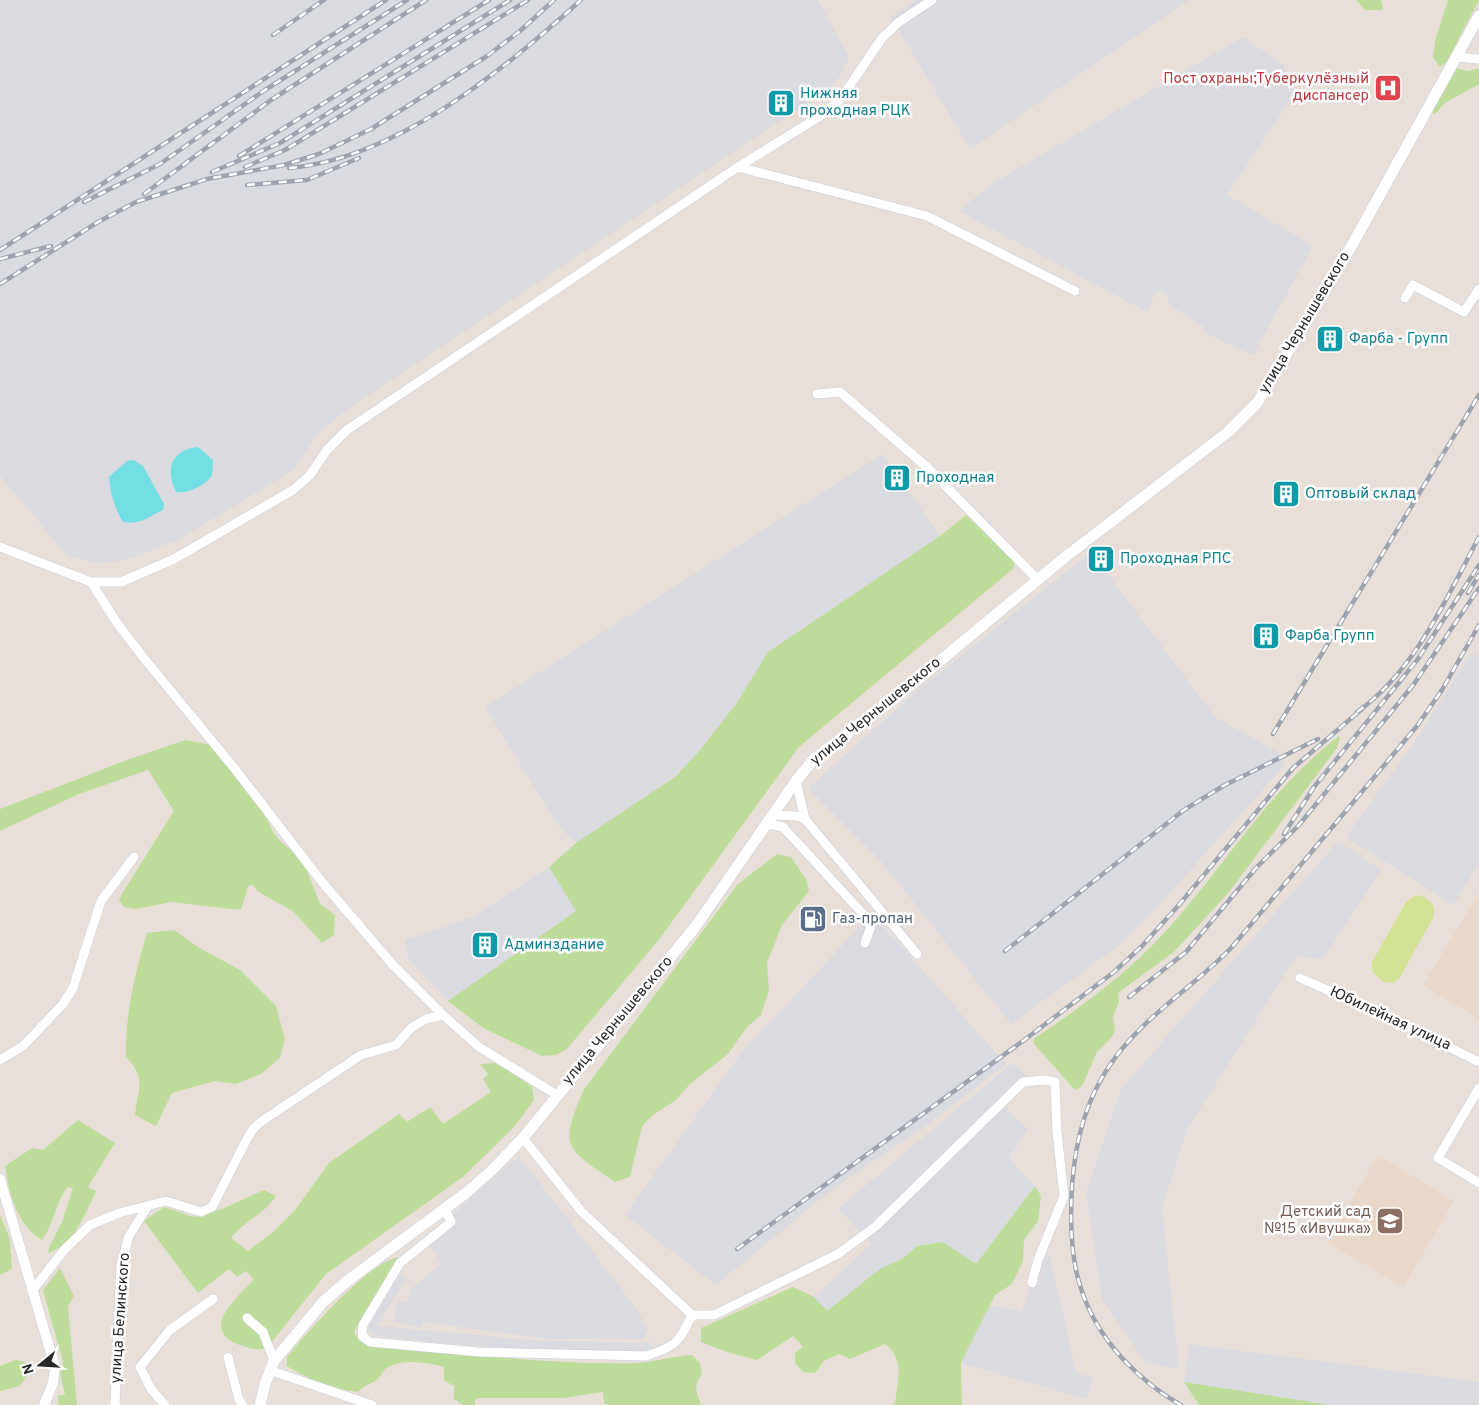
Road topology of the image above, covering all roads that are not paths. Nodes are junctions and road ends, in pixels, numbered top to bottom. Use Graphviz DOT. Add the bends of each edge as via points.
graph roads {
  1 [pos="932,0"];
  2 [pos="1479,16"];
  3 [pos="1457,57"];
  4 [pos="1479,59"];
  5 [pos="738,167"];
  6 [pos="1479,289"];
  7 [pos="1075,291"];
  8 [pos="1405,298"];
  9 [pos="817,394"];
  10 [pos="0,547"];
  11 [pos="1038,580"];
  12 [pos="91,582"];
  13 [pos="796,781"];
  14 [pos="771,819"];
  15 [pos="805,819"];
  16 [pos="134,857"];
  17 [pos="865,943"];
  18 [pos="917,954"];
  19 [pos="1300,978"];
  20 [pos="442,1015"];
  21 [pos="0,1060"];
  22 [pos="1479,1062"];
  23 [pos="1479,1088"];
  24 [pos="557,1095"];
  25 [pos="522,1138"];
  26 [pos="0,1179"];
  27 [pos="1479,1183"];
  28 [pos="147,1207"];
  29 [pos="446,1209"];
  30 [pos="1032,1283"];
  31 [pos="32,1291"];
  32 [pos="213,1299"];
  33 [pos="692,1315"];
  34 [pos="247,1318"];
  35 [pos="228,1357"];
  36 [pos="272,1366"];
  37 [pos="44,1405"];
  38 [pos="115,1405"];
  39 [pos="165,1405"];
  40 [pos="243,1405"];
  41 [pos="260,1405"];
  42 [pos="372,1405"];
  1 -- 5 [label="street" via="882,38 840,100 822,115"];
  2 -- 3 [label="main road, улица Чернышевского"];
  3 -- 4 [label="street"];
  3 -- 11 [label="main road, улица Чернышевского" via="1342,262 1257,403 1228,432"];
  5 -- 7 [label="street" via="927,216"];
  5 -- 12 [label="street" via="347,430 327,450 310,475 293,490 152,570 121,582"];
  6 -- 8 [label="street" via="1464,312 1413,285"];
  9 -- 11 [label="street" via="840,392 928,468"];
  10 -- 12 [label="street"];
  11 -- 13 [label="main road, улица Чернышевского" via="899,695 814,759"];
  12 -- 20 [label="street" via="117,623 235,768 322,882"];
  13 -- 14 [label="main road, улица Чернышевского"];
  13 -- 15 [label="street"];
  14 -- 15 [label="street" via="797,816"];
  14 -- 17 [label="street" via="864,915 871,926"];
  14 -- 24 [label="main road, улица Чернышевского" via="679,948"];
  15 -- 18 [label="street"];
  16 -- 21 [label="street" via="101,901 73,988 23,1046"];
  19 -- 22 [label="street, Юбилейная улица"];
  20 -- 24 [label="street" via="479,1047"];
  20 -- 28 [label="street" via="411,1028 396,1045 361,1055 262,1121 247,1139 212,1207 200,1212 166,1201"];
  23 -- 27 [label="street" via="1438,1158"];
  24 -- 25 [label="main road, улица Чернышевского"];
  25 -- 29 [label="main road, улица Чернышевского" via="492,1170"];
  25 -- 33 [label="street" via="581,1211"];
  26 -- 31 [label="street"];
  28 -- 31 [label="street" via="119,1213 90,1225 65,1249"];
  28 -- 38 [label="street, улица Белинского" via="129,1236 121,1265"];
  29 -- 33 [label="street" via="451,1222 400,1263 363,1325 362,1336 370,1342 480,1352 646,1356 681,1340"];
  29 -- 36 [label="main road, улица Чернышевского" via="335,1290"];
  30 -- 33 [label="street" via="1064,1196 1055,1082 1044,1080 1023,1082 876,1226 838,1254 714,1315"];
  31 -- 37 [label="street" via="55,1368"];
  32 -- 39 [label="street" via="170,1330 140,1368 151,1389"];
  34 -- 36 [label="street" via="263,1332"];
  35 -- 40 [label="street"];
  36 -- 41 [label="main road, улица Чернышевского"];
  36 -- 42 [label="street"];
}
